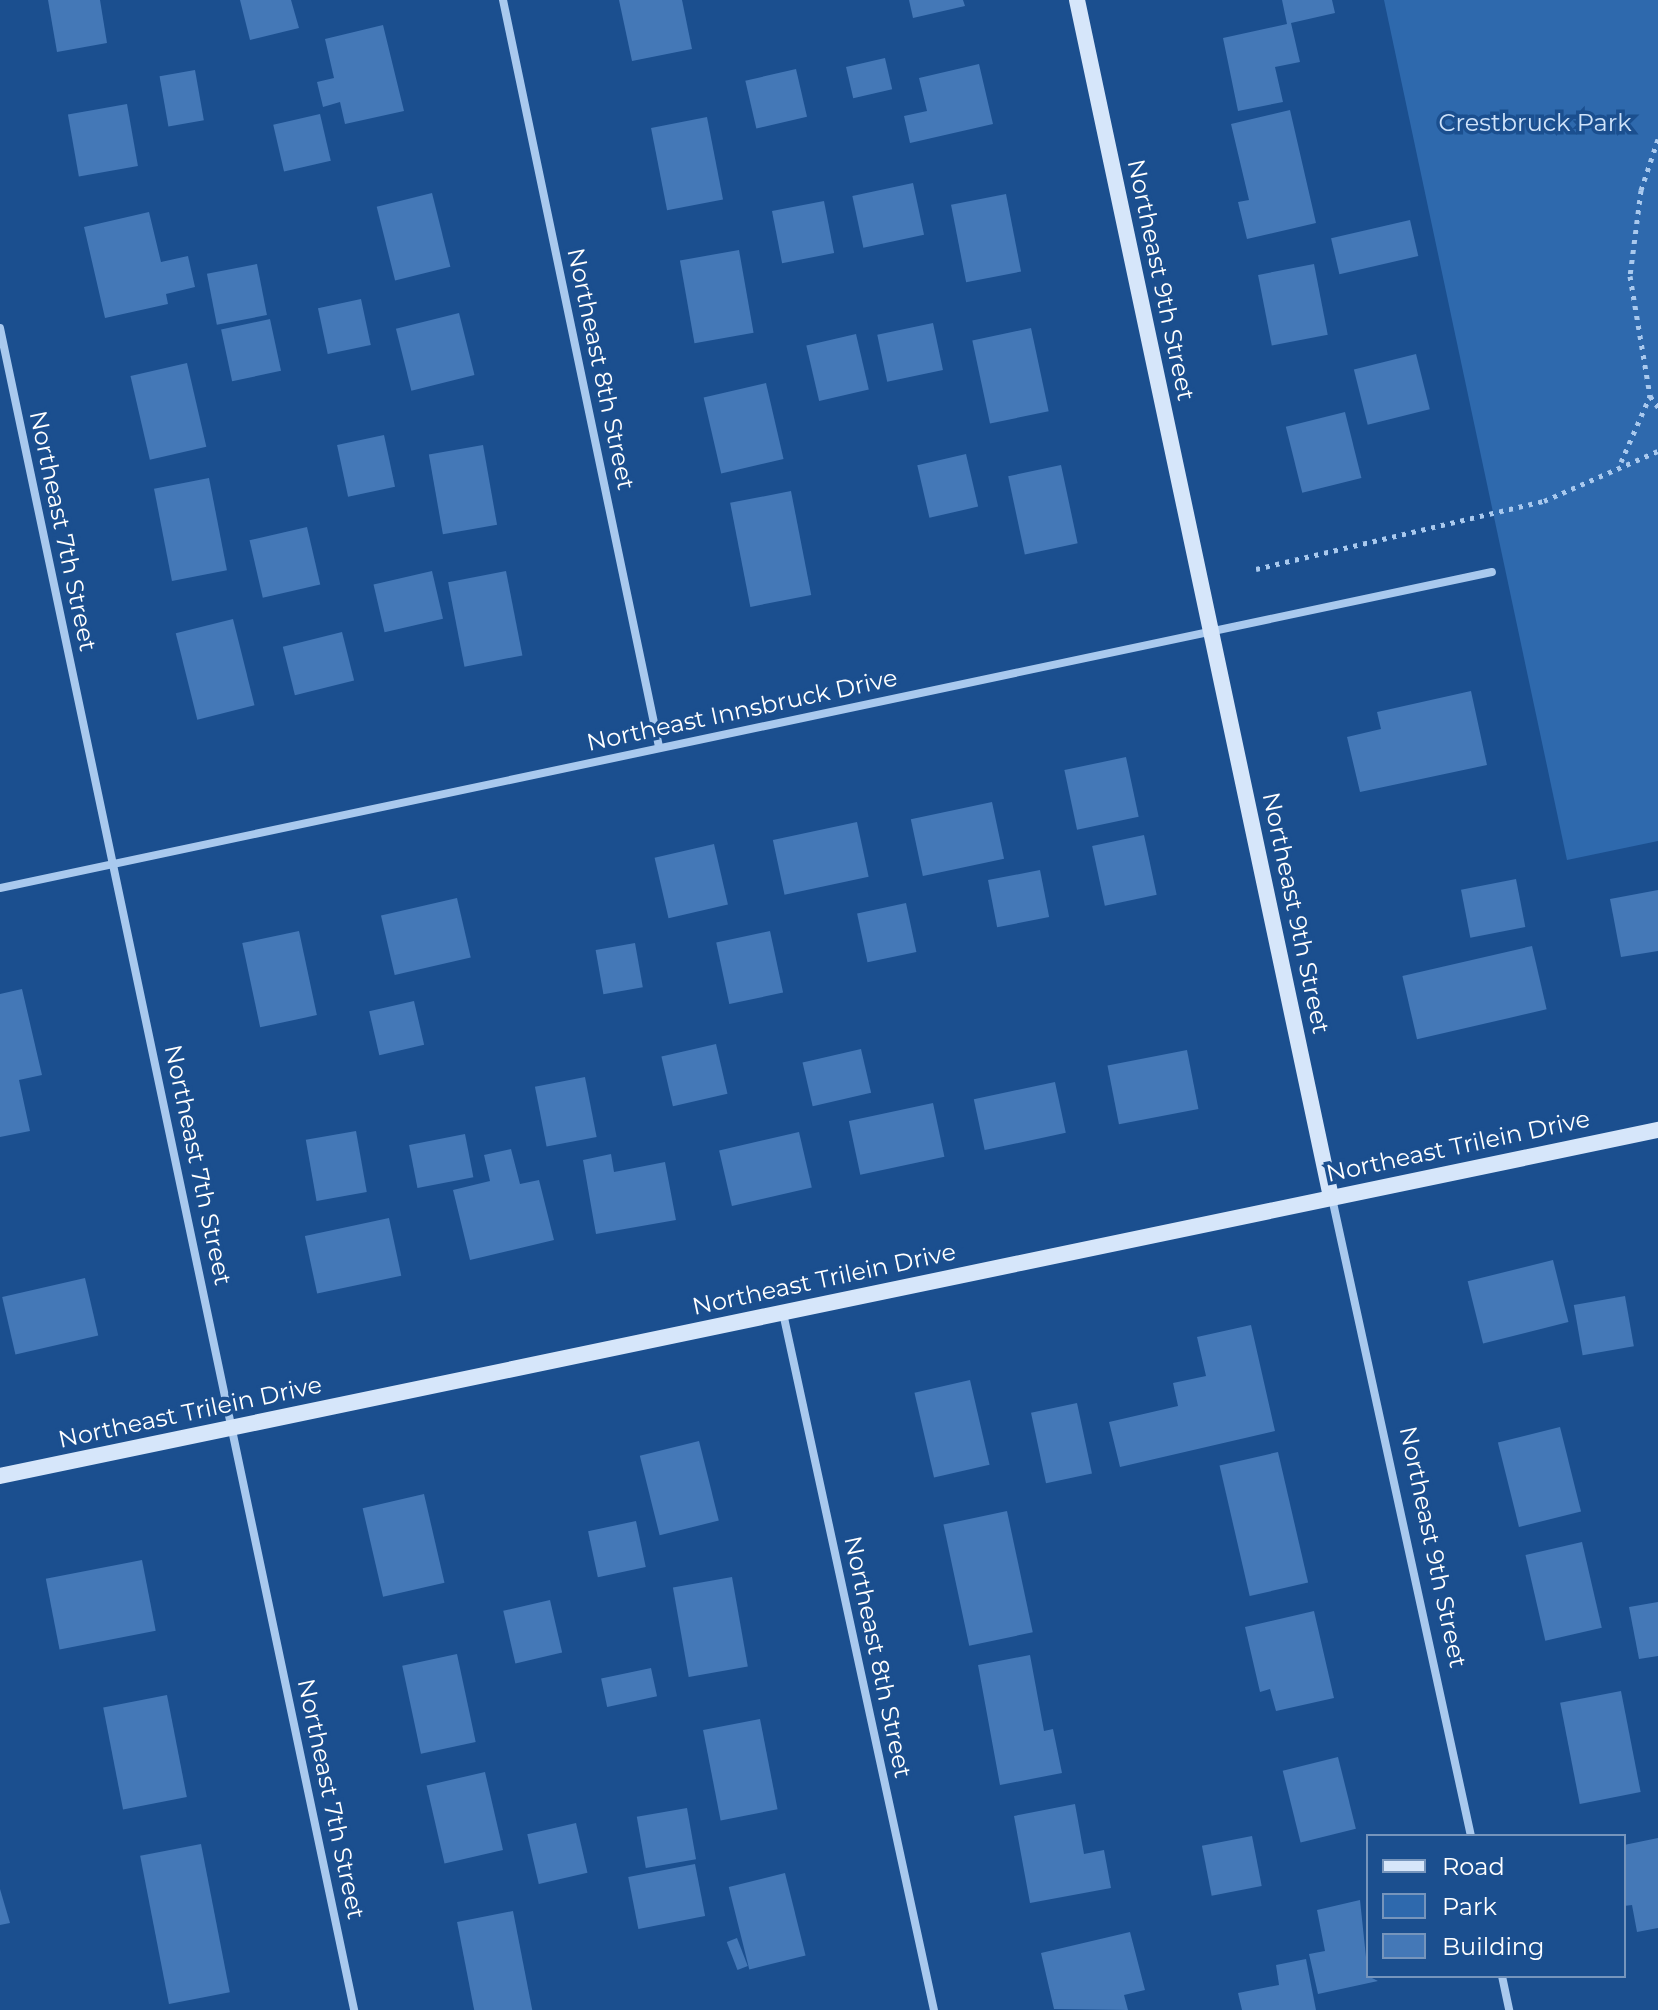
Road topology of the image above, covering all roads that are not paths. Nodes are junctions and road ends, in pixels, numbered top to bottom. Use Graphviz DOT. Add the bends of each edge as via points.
graph roads {
  1 [pos="503,0"];
  2 [pos="1077,0"];
  3 [pos="0,328"];
  4 [pos="1492,572"];
  5 [pos="1211,632"];
  6 [pos="659,747"];
  7 [pos="113,864"];
  8 [pos="0,888"];
  9 [pos="1658,1130"];
  10 [pos="1331,1197"];
  11 [pos="783,1312"];
  12 [pos="233,1427"];
  13 [pos="0,1476"];
  14 [pos="1471,1834"];
  15 [pos="1502,1978"];
  16 [pos="354,2010"];
  17 [pos="934,2010"];
  18 [pos="1509,2010"];
  1 -- 6 [label="street, Northeast 8th Street"];
  2 -- 5 [label="street, Northeast 9th Street"];
  3 -- 7 [label="street, Northeast 7th Street"];
  4 -- 5 [label="street, Northeast Innsbruck Drive"];
  5 -- 6 [label="street, Northeast Innsbruck Drive"];
  5 -- 10 [label="street, Northeast 9th Street"];
  6 -- 7 [label="street, Northeast Innsbruck Drive"];
  7 -- 8 [label="street, Northeast Innsbruck Drive"];
  7 -- 12 [label="street, Northeast 7th Street"];
  9 -- 10 [label="street, Northeast Trilein Drive"];
  10 -- 11 [label="street, Northeast Trilein Drive"];
  10 -- 14 [label="street, Northeast 9th Street"];
  11 -- 12 [label="street, Northeast Trilein Drive"];
  11 -- 17 [label="street, Northeast 8th Street"];
  12 -- 13 [label="street, Northeast Trilein Drive"];
  12 -- 16 [label="street, Northeast 7th Street"];
  15 -- 18 [label="street"];
}
